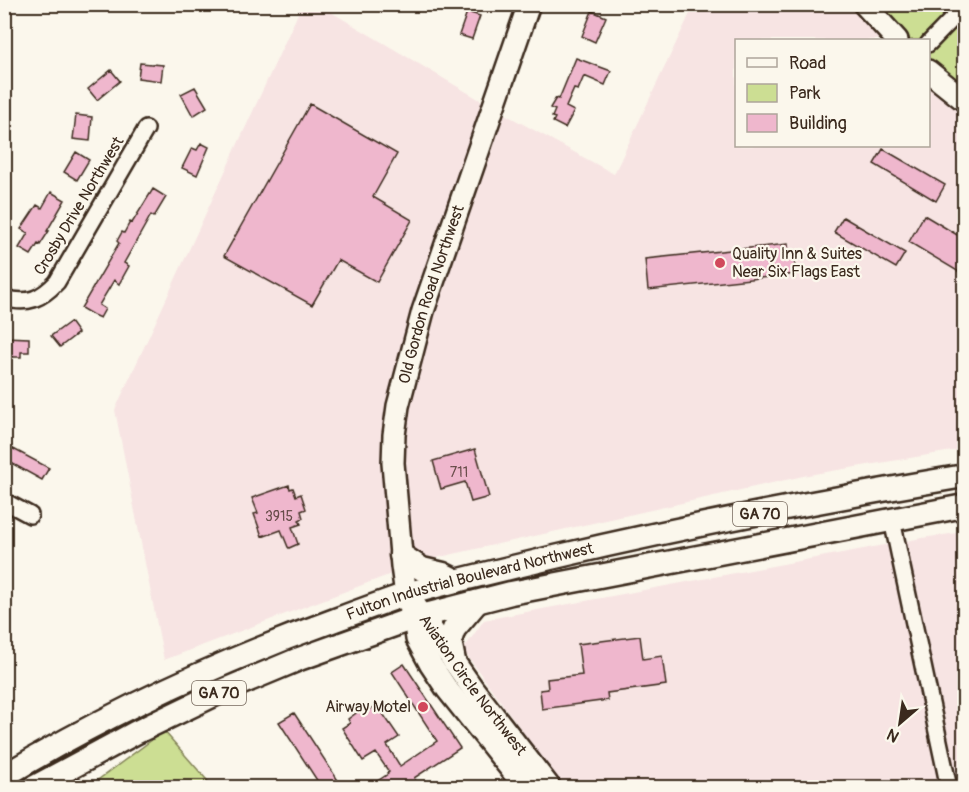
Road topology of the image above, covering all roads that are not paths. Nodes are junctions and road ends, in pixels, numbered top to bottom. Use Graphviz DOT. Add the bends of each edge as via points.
graph roads {
  1 [pos="529,4"];
  2 [pos="864,4"];
  3 [pos="964,7"];
  4 [pos="896,39"];
  5 [pos="930,42"];
  6 [pos="930,73"];
  7 [pos="964,100"];
  8 [pos="146,129"];
  9 [pos="4,298"];
  10 [pos="964,476"];
  11 [pos="4,501"];
  12 [pos="964,506"];
  13 [pos="30,515"];
  14 [pos="892,520"];
  15 [pos="401,555"];
  16 [pos="457,581"];
  17 [pos="406,595"];
  18 [pos="477,602"];
  19 [pos="419,617"];
  20 [pos="454,661"];
  21 [pos="4,776"];
  22 [pos="33,788"];
  23 [pos="526,788"];
  24 [pos="550,788"];
  25 [pos="949,788"];
  1 -- 15 [label="main road, Old Gordon Road Northwest" via="423,311 398,406 393,463"];
  2 -- 4 [label="main road"];
  3 -- 5 [label="street"];
  6 -- 7 [label="main road"];
  8 -- 9 [label="street, Crosby Drive Northwest" via="57,282 47,293 32,300 16,302"];
  10 -- 16 [label="main road, Fulton Industrial Boulevard Northwest / GA 70" via="660,533"];
  11 -- 13 [label="street"];
  12 -- 14 [label="main road, Fulton Industrial Boulevard Northwest / GA 70"];
  14 -- 18 [label="main road, Fulton Industrial Boulevard Northwest / GA 70"];
  14 -- 25 [label="street"];
  15 -- 16 [label="main road" via="422,569"];
  15 -- 17 [label="main road, Old Gordon Road Northwest"];
  16 -- 17 [label="main road, Fulton Industrial Boulevard Northwest / GA 70"];
  17 -- 19 [label="main road, Aviation Circle Northwest"];
  17 -- 21 [label="main road, Fulton Industrial Boulevard Northwest / GA 70" via="205,672 120,712"];
  18 -- 19 [label="main road, Fulton Industrial Boulevard Northwest / GA 70"];
  18 -- 20 [label="main road" via="454,629 450,641"];
  19 -- 20 [label="main road, Aviation Circle Northwest"];
  19 -- 22 [label="main road, Fulton Industrial Boulevard Northwest / GA 70" via="298,659 220,692"];
  19 -- 23 [label="main road, Aviation Circle Northwest" via="417,639 431,665"];
  20 -- 24 [label="main road, Aviation Circle Northwest"];
}
